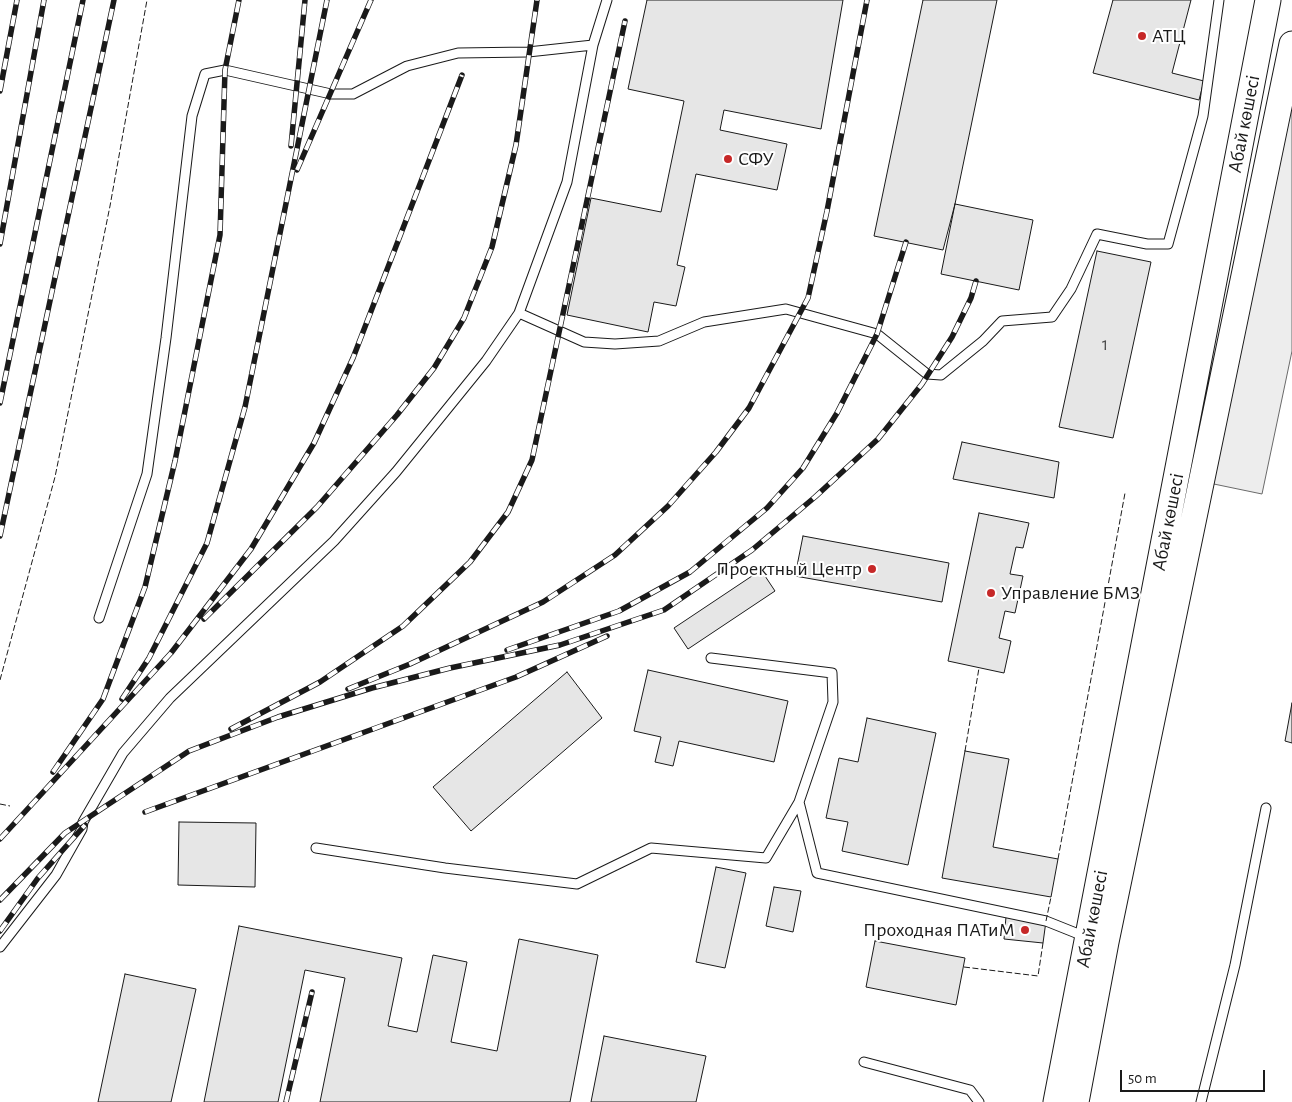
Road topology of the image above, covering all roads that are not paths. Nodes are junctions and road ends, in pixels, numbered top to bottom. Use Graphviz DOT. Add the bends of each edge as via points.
graph roads {
  1 [pos="607,0"];
  2 [pos="1219,0"];
  3 [pos="1268,0"];
  4 [pos="1292,44"];
  5 [pos="593,45"];
  6 [pos="519,313"];
  7 [pos="99,618"];
  8 [pos="711,658"];
  9 [pos="799,802"];
  10 [pos="1266,808"];
  11 [pos="316,848"];
  12 [pos="1097,940"];
  13 [pos="0,947"];
  14 [pos="864,1062"];
  15 [pos="979,1102"];
  16 [pos="1056,1102"];
  17 [pos="1076,1102"];
  18 [pos="1201,1102"];
  1 -- 5 [label="lane"];
  2 -- 6 [label="lane" via="1203,116 1168,244 1148,244 1097,234 1071,289 1052,317 1002,321 941,375 927,374 877,334 786,309 704,322 659,341 615,344 584,342"];
  3 -- 12 [label="street, Абай көшесі"];
  4 -- 12 [label="street, Абай көшесі"];
  5 -- 6 [label="lane" via="568,182"];
  5 -- 7 [label="lane" via="528,52 458,53 407,66 353,94 331,94 225,70 205,74 192,116 147,474"];
  6 -- 13 [label="lane" via="486,361 396,472 334,541 170,698 123,753 82,822 82,829 56,875"];
  8 -- 9 [label="lane" via="832,673 833,702"];
  9 -- 11 [label="lane" via="766,858 651,848 577,884"];
  9 -- 12 [label="lane" via="817,872 1046,921"];
  10 -- 18 [label="lane" via="1235,964"];
  12 -- 16 [label="street, Абай көшесі"];
  12 -- 17 [label="street, Абай көшесі"];
  14 -- 15 [label="lane" via="970,1090"];
}
